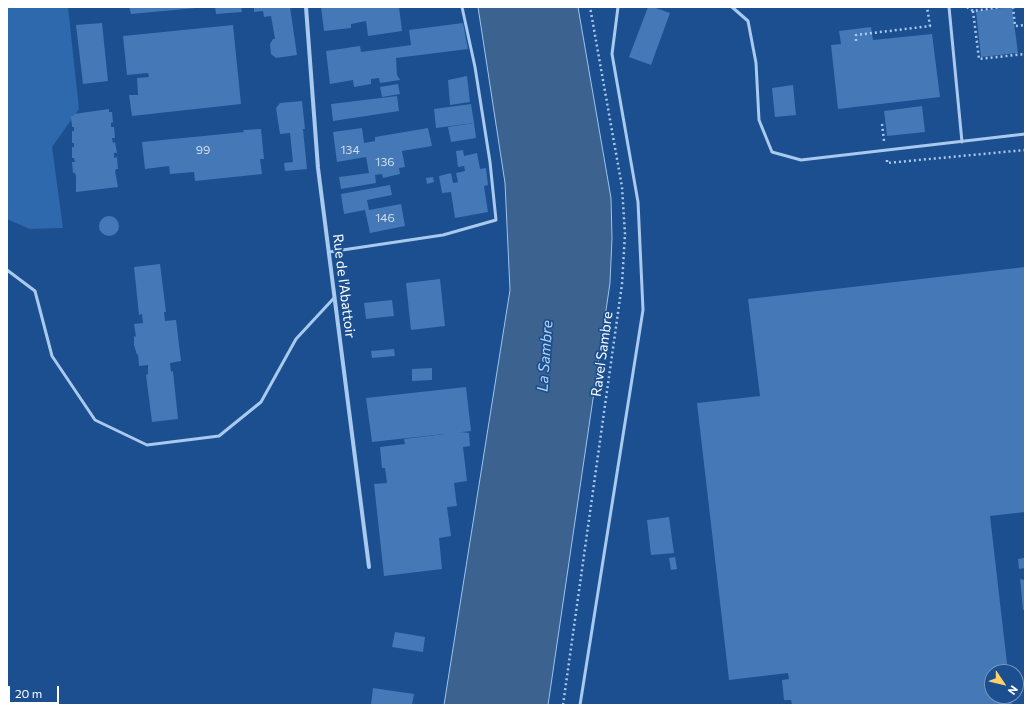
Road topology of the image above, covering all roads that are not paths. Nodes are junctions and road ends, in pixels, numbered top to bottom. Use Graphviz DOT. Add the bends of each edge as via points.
graph roads {
  1 [pos="306,7"];
  2 [pos="462,7"];
  3 [pos="618,7"];
  4 [pos="732,7"];
  5 [pos="949,7"];
  6 [pos="1025,134"];
  7 [pos="962,142"];
  8 [pos="329,252"];
  9 [pos="7,270"];
  10 [pos="334,298"];
  11 [pos="369,567"];
  12 [pos="580,705"];
  1 -- 8 [label="street, Rue de l'Abattoir" via="318,168"];
  2 -- 8 [label="lane" via="475,67 496,220 443,235"];
  3 -- 12 [label="lane" via="612,54 638,202 643,310"];
  4 -- 7 [label="lane" via="748,21 756,63 759,120 772,152 801,160"];
  5 -- 7 [label="lane"];
  6 -- 7 [label="lane"];
  8 -- 10 [label="street, Rue de l'Abattoir"];
  9 -- 10 [label="lane" via="35,291 52,356 95,420 147,445 219,436 261,402 296,339"];
  10 -- 11 [label="street, Rue de l'Abattoir"];
}
